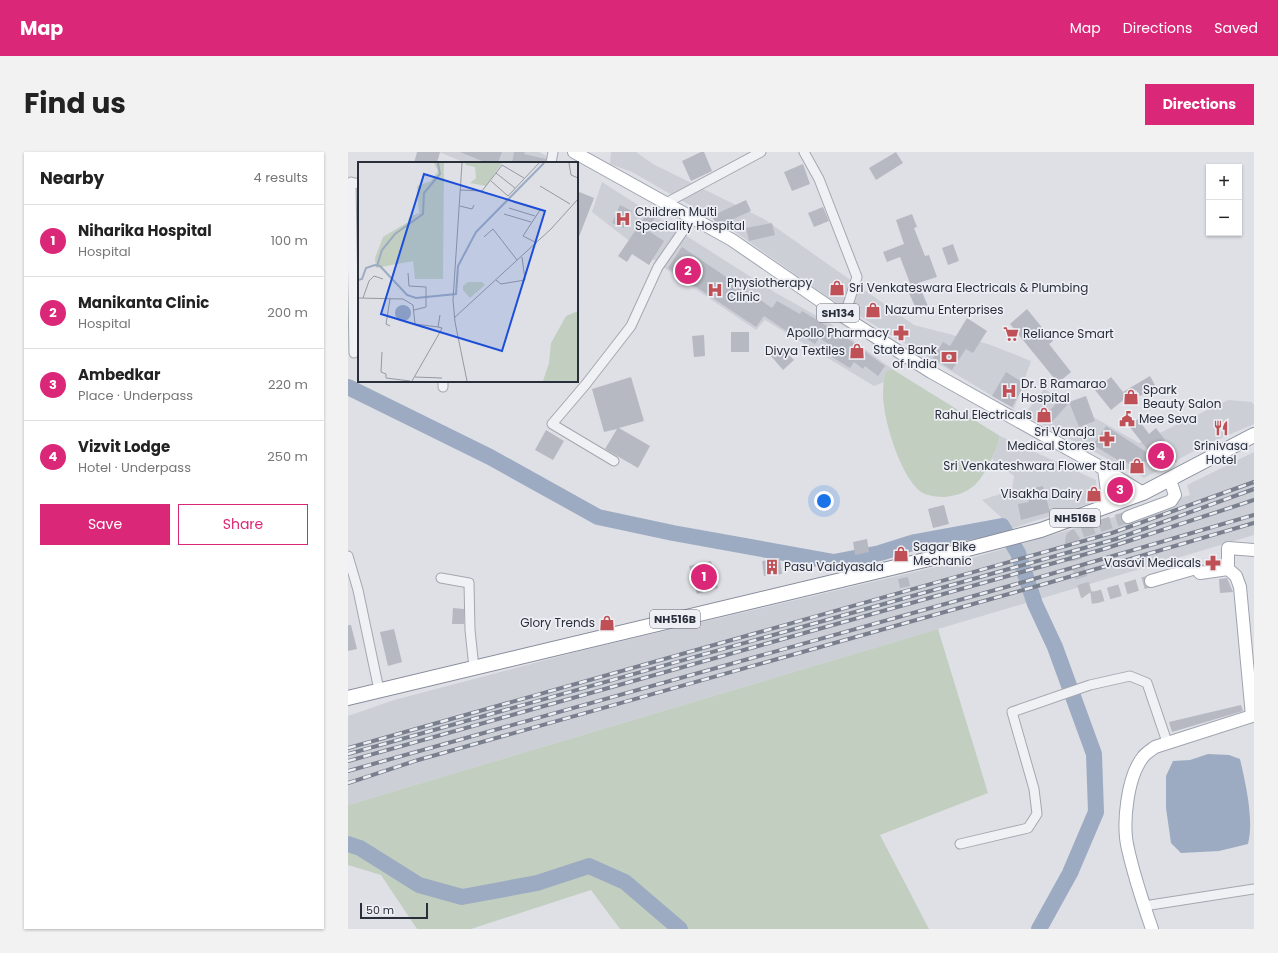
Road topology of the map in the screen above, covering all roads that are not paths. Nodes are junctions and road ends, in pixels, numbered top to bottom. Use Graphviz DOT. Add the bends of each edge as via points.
graph roads {
  1 [pos="553,152"];
  2 [pos="574,152"];
  3 [pos="761,152"];
  4 [pos="804,152"];
  5 [pos="551,162"];
  6 [pos="358,184"];
  7 [pos="666,203"];
  8 [pos="692,218"];
  9 [pos="844,317"];
  10 [pos="354,353"];
  11 [pos="1254,435"];
  12 [pos="614,461"];
  13 [pos="1104,469"];
  14 [pos="1170,480"];
  15 [pos="1143,493"];
  16 [pos="1109,506"];
  17 [pos="1128,517"];
  18 [pos="1254,550"];
  19 [pos="348,556"];
  20 [pos="1228,569"];
  21 [pos="441,578"];
  22 [pos="1151,581"];
  23 [pos="474,668"];
  24 [pos="379,690"];
  25 [pos="348,698"];
  26 [pos="1167,742"];
  27 [pos="960,844"];
  28 [pos="1254,890"];
  29 [pos="1144,906"];
  30 [pos="1152,929"];
  1 -- 5 [label="street"];
  2 -- 7 [label="main road, SH134"];
  3 -- 7 [label="street"];
  4 -- 9 [label="street" via="819,179 857,277"];
  6 -- 10 [label="street" via="351,182"];
  7 -- 8 [label="main road, SH134"];
  8 -- 9 [label="main road, SH134" via="732,240"];
  8 -- 12 [label="street" via="658,267 631,326 552,424"];
  9 -- 13 [label="main road, SH134" via="973,397"];
  11 -- 14 [label="highway, NH516B"];
  13 -- 15 [label="main road, SH134"];
  13 -- 16 [label="main road"];
  14 -- 15 [label="highway, NH516B"];
  14 -- 17 [label="main road" via="1175,495 1171,501"];
  15 -- 16 [label="highway, NH516B"];
  16 -- 23 [label="highway, NH516B" via="1003,541"];
  18 -- 20 [label="main road" via="1228,548"];
  19 -- 24 [label="street" via="358,590"];
  20 -- 22 [label="main road" via="1200,573 1196,568"];
  20 -- 26 [label="main road" via="1236,576 1240,587 1252,716"];
  21 -- 23 [label="street" via="469,583"];
  23 -- 24 [label="highway, NH516B"];
  24 -- 25 [label="highway, NH516B"];
  26 -- 27 [label="street" via="1147,683 1130,676 1090,685 1012,712 1034,789 1037,814 1028,828"];
  26 -- 29 [label="main road" via="1144,756 1132,781 1125,825 1127,848"];
  28 -- 29 [label="street"];
  29 -- 30 [label="main road"];
}
